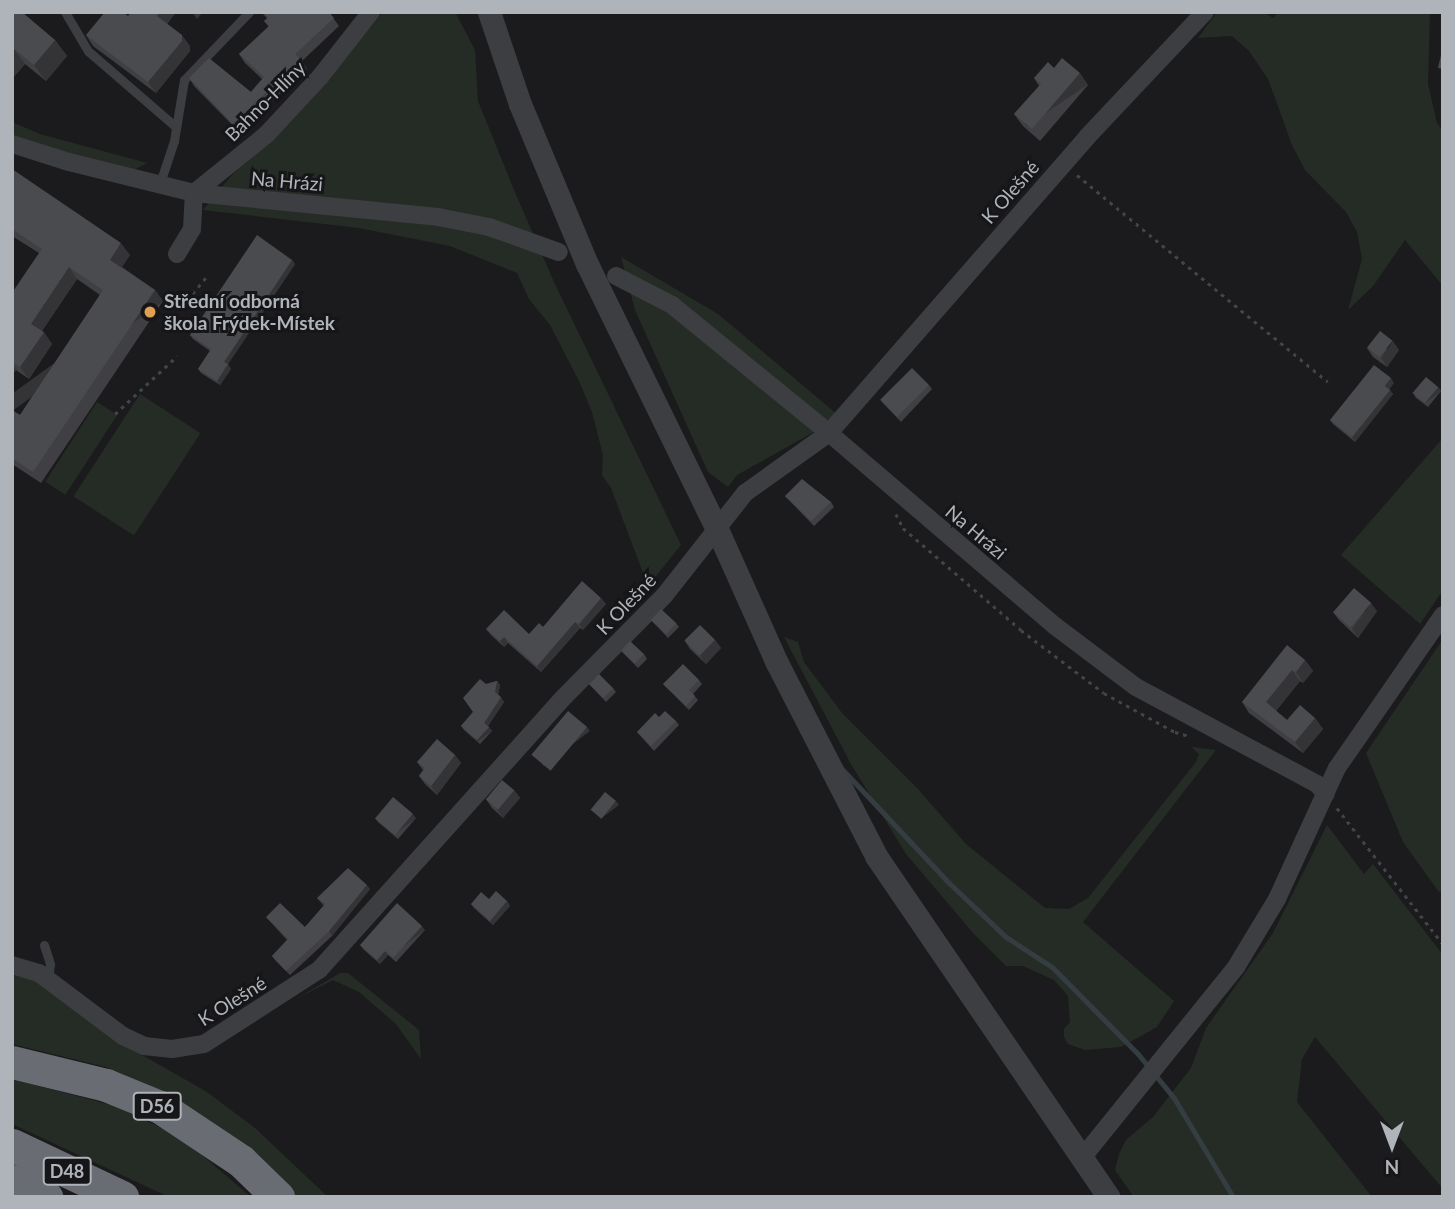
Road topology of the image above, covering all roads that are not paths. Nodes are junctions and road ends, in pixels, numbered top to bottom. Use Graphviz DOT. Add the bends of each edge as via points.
graph roads {
  1 [pos="249,12"];
  2 [pos="371,12"];
  3 [pos="489,12"];
  4 [pos="1205,12"];
  5 [pos="67,13"];
  6 [pos="176,127"];
  7 [pos="12,144"];
  8 [pos="159,186"];
  9 [pos="194,193"];
  10 [pos="559,252"];
  11 [pos="177,254"];
  12 [pos="616,276"];
  13 [pos="829,433"];
  14 [pos="717,529"];
  15 [pos="1443,615"];
  16 [pos="1326,794"];
  17 [pos="44,945"];
  18 [pos="12,965"];
  19 [pos="48,979"];
  20 [pos="12,1062"];
  21 [pos="12,1145"];
  22 [pos="1082,1158"];
  23 [pos="12,1181"];
  24 [pos="46,1197"];
  25 [pos="122,1197"];
  26 [pos="278,1197"];
  27 [pos="1109,1197"];
  1 -- 6 [label="lane" via="184,80"];
  2 -- 9 [label="street, Bahno-Hlíny" via="266,135"];
  3 -- 14 [label="street" via="520,104 587,264"];
  4 -- 13 [label="street, K Olešné" via="1063,163"];
  5 -- 6 [label="lane" via="88,51"];
  6 -- 8 [label="lane"];
  7 -- 8 [label="street, Na Hrázi"];
  8 -- 9 [label="street, Na Hrázi"];
  9 -- 10 [label="street, Na Hrázi" via="438,217 489,227"];
  9 -- 11 [label="street" via="192,229"];
  12 -- 13 [label="street, Na Hrázi" via="672,305"];
  13 -- 14 [label="street, K Olešné" via="745,493"];
  13 -- 16 [label="street, Na Hrázi" via="1055,626 1136,687 1317,784"];
  14 -- 19 [label="street, K Olešné" via="664,596 563,698 319,970 204,1044 172,1049 144,1046 123,1036"];
  14 -- 22 [label="street" via="777,663 876,856"];
  15 -- 16 [label="street" via="1337,768"];
  16 -- 22 [label="street" via="1277,900 1236,967"];
  17 -- 19 [label="lane" via="50,964"];
  18 -- 19 [label="street, K Olešné"];
  20 -- 26 [label="highway, D56" via="106,1085 160,1107 241,1161"];
  21 -- 25 [label="highway, D48"];
  22 -- 27 [label="street"];
  23 -- 24 [label="highway, D48"];
}
